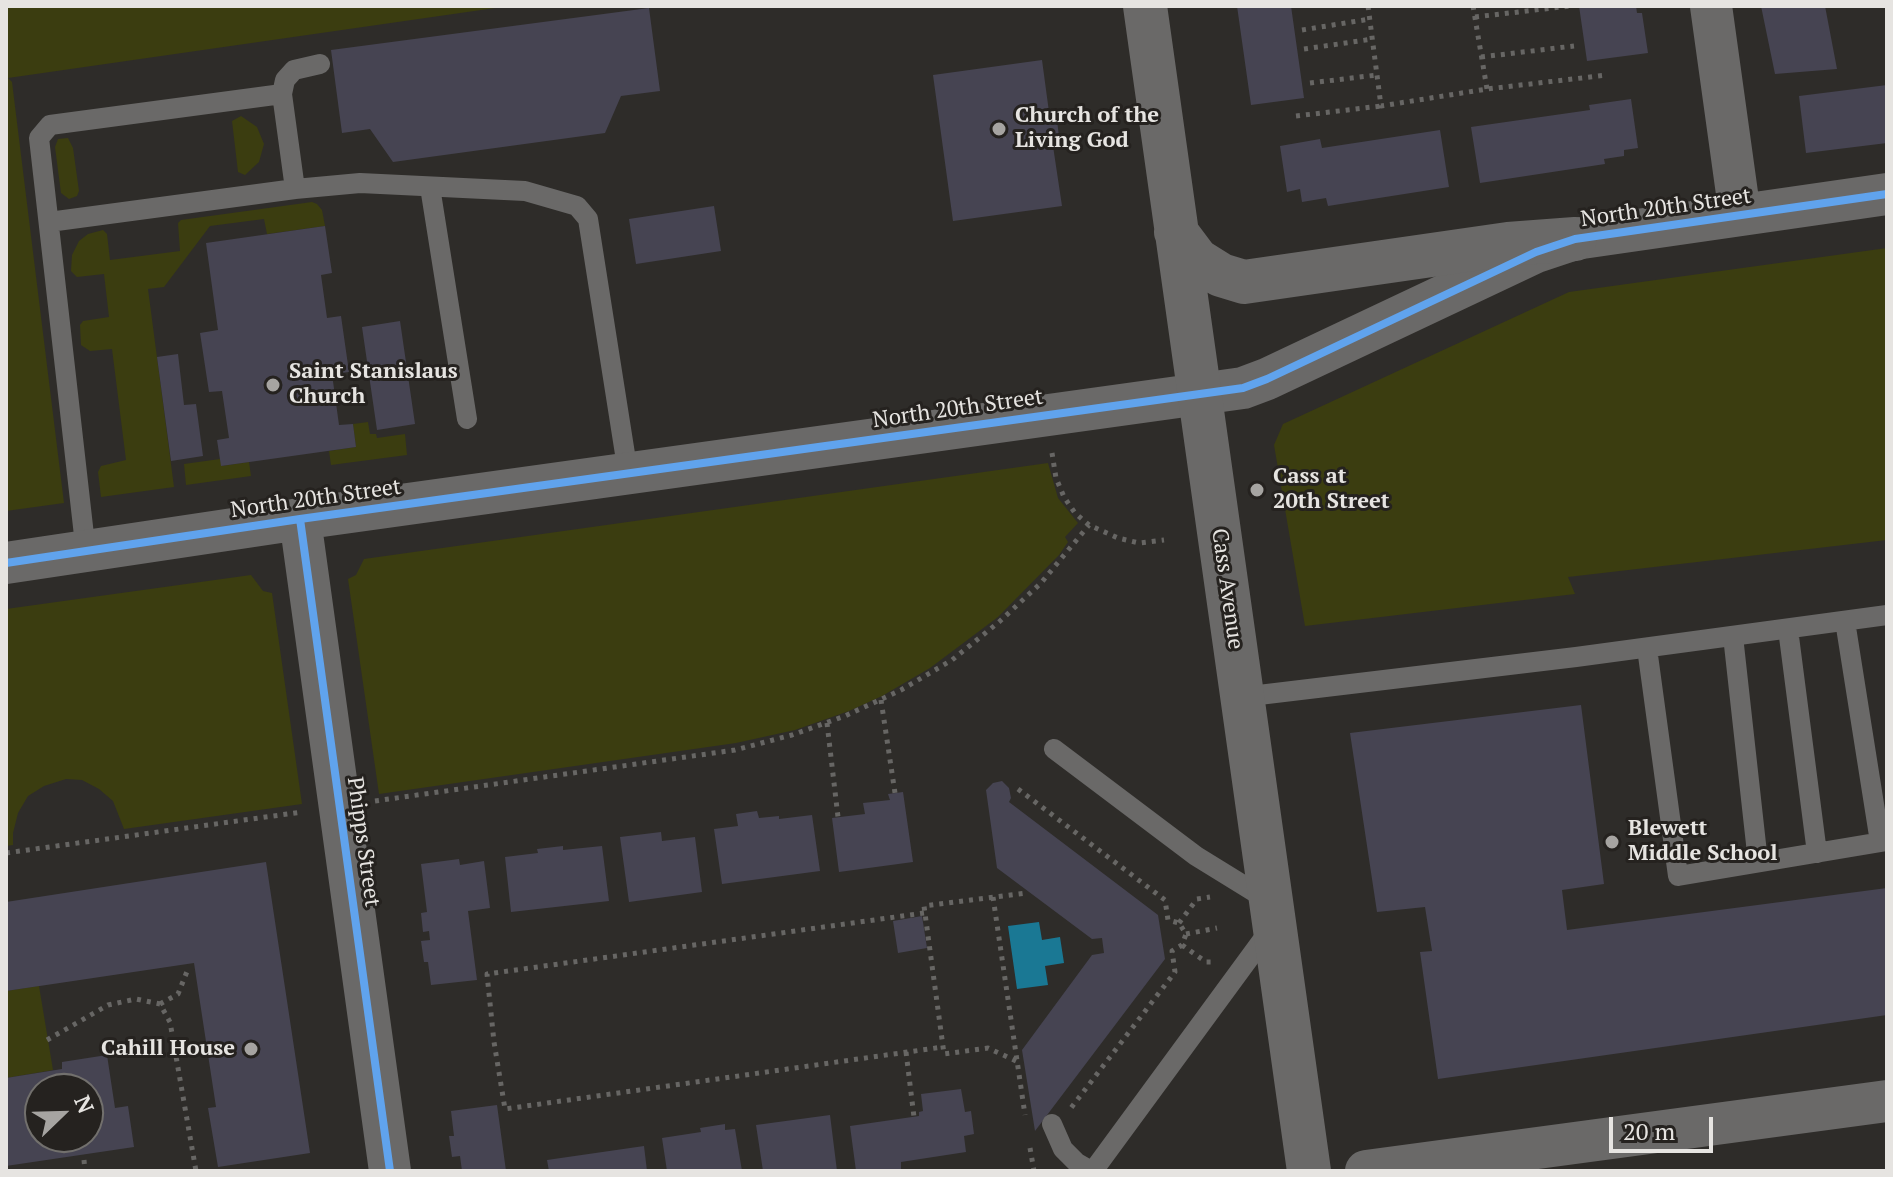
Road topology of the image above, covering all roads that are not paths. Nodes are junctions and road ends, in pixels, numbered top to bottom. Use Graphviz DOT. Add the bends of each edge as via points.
graph roads {
  1 [pos="1145,6"];
  2 [pos="1711,6"];
  3 [pos="320,64"];
  4 [pos="282,94"];
  5 [pos="430,187"];
  6 [pos="295,189"];
  7 [pos="1887,194"];
  8 [pos="1740,215"];
  9 [pos="49,222"];
  10 [pos="1176,232"];
  11 [pos="1575,239"];
  12 [pos="1199,394"];
  13 [pos="467,419"];
  14 [pos="628,473"];
  15 [pos="300,519"];
  16 [pos="86,553"];
  17 [pos="6,563"];
  18 [pos="1887,615"];
  19 [pos="1845,621"];
  20 [pos="1788,629"];
  21 [pos="1733,636"];
  22 [pos="1647,648"];
  23 [pos="1242,697"];
  24 [pos="1054,749"];
  25 [pos="1883,841"];
  26 [pos="1817,853"];
  27 [pos="1758,862"];
  28 [pos="1274,914"];
  29 [pos="1887,1101"];
  30 [pos="1060,1118"];
  31 [pos="390,1171"];
  32 [pos="1092,1171"];
  33 [pos="1309,1171"];
  34 [pos="1366,1171"];
  1 -- 10 [label="main road, Cass Avenue"];
  2 -- 8 [label="street"];
  3 -- 4 [label="lane" via="294,70"];
  4 -- 6 [label="lane"];
  4 -- 9 [label="lane" via="50,125 39,138"];
  5 -- 6 [label="lane" via="360,183"];
  5 -- 13 [label="lane"];
  5 -- 14 [label="lane" via="525,191 577,206 588,219"];
  6 -- 9 [label="lane"];
  7 -- 8 [label="street, North 20th Street"];
  8 -- 11 [label="street, North 20th Street"];
  9 -- 16 [label="lane"];
  10 -- 11 [label="main road" via="1197,260 1244,282"];
  10 -- 12 [label="main road, Cass Avenue"];
  11 -- 12 [label="street, North 20th Street" via="1536,252 1267,379"];
  12 -- 14 [label="street, North 20th Street"];
  12 -- 23 [label="main road, Cass Avenue"];
  14 -- 15 [label="street, North 20th Street"];
  15 -- 16 [label="street, North 20th Street"];
  15 -- 31 [label="street, Phipps Street"];
  16 -- 17 [label="street, North 20th Street"];
  18 -- 19 [label="lane"];
  19 -- 20 [label="lane"];
  19 -- 25 [label="lane"];
  20 -- 21 [label="lane"];
  20 -- 26 [label="lane"];
  21 -- 22 [label="lane"];
  21 -- 27 [label="lane"];
  22 -- 23 [label="lane"];
  22 -- 27 [label="lane" via="1678,876"];
  23 -- 28 [label="main road, Cass Avenue"];
  24 -- 28 [label="lane"];
  25 -- 26 [label="lane"];
  26 -- 27 [label="lane"];
  28 -- 32 [label="lane"];
  28 -- 33 [label="main road, Cass Avenue"];
  29 -- 34 [label="street"];
  30 -- 32 [label="lane" via="1063,1149"];
}
